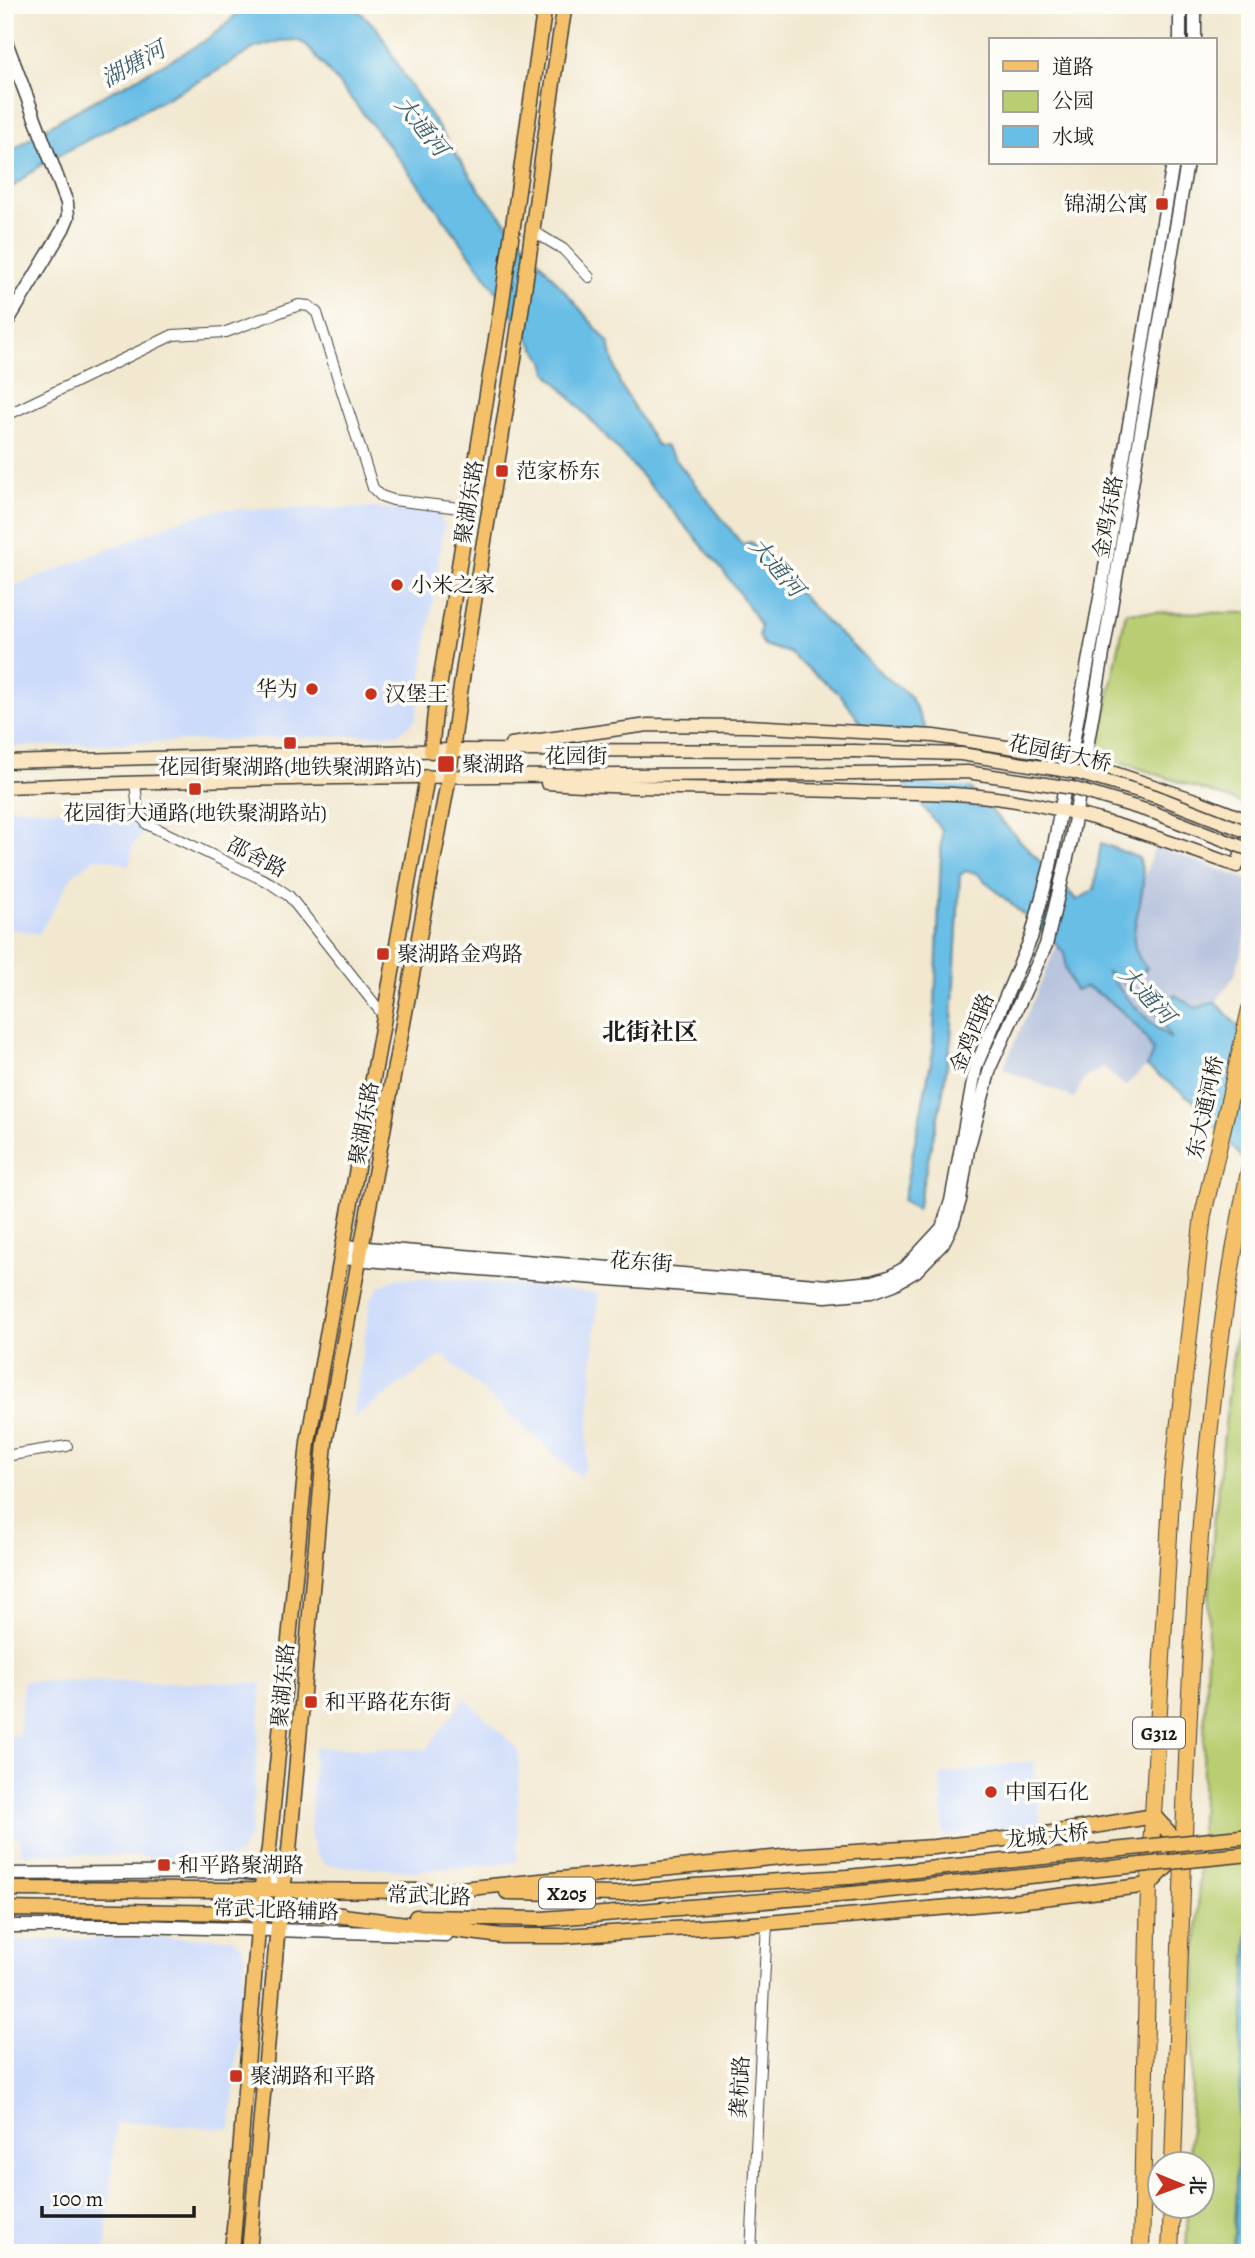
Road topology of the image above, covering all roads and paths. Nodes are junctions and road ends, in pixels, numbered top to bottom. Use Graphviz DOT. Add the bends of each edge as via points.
graph roads {
  1 [pos="545,5"];
  2 [pos="565,5"];
  3 [pos="1180,5"];
  4 [pos="1195,5"];
  5 [pos="1180,38"];
  6 [pos="1195,38"];
  7 [pos="5,39"];
  8 [pos="1173,164"];
  9 [pos="1187,164"];
  10 [pos="531,236"];
  11 [pos="589,276"];
  12 [pos="5,326"];
  13 [pos="5,416"];
  14 [pos="468,509"];
  15 [pos="452,750"];
  16 [pos="431,751"];
  17 [pos="853,751"];
  18 [pos="1070,758"];
  19 [pos="5,762"];
  20 [pos="1084,762"];
  21 [pos="854,774"];
  22 [pos="449,776"];
  23 [pos="427,777"];
  24 [pos="135,782"];
  25 [pos="5,787"];
  26 [pos="1061,809"];
  27 [pos="1076,812"];
  28 [pos="1250,821"];
  29 [pos="1250,832"];
  30 [pos="1250,850"];
  31 [pos="1050,867"];
  32 [pos="1063,877"];
  33 [pos="1250,1009"];
  34 [pos="384,1016"];
  35 [pos="1250,1167"];
  36 [pos="342,1252"];
  37 [pos="361,1254"];
  38 [pos="925,1256"];
  39 [pos="66,1446"];
  40 [pos="5,1456"];
  41 [pos="1154,1816"];
  42 [pos="1250,1836"];
  43 [pos="1184,1849"];
  44 [pos="1250,1854"];
  45 [pos="5,1874"];
  46 [pos="264,1875"];
  47 [pos="848,1877"];
  48 [pos="1149,1885"];
  49 [pos="5,1889"];
  50 [pos="261,1890"];
  51 [pos="284,1891"];
  52 [pos="440,1891"];
  53 [pos="851,1894"];
  54 [pos="5,1909"];
  55 [pos="259,1913"];
  56 [pos="279,1914"];
  57 [pos="335,1915"];
  58 [pos="542,1919"];
  59 [pos="767,1923"];
  60 [pos="5,1926"];
  61 [pos="258,1929"];
  62 [pos="278,1930"];
  63 [pos="502,1936"];
  64 [pos="1173,2150"];
  65 [pos="1171,2220"];
  66 [pos="232,2253"];
  67 [pos="249,2253"];
  68 [pos="751,2253"];
  69 [pos="1141,2253"];
  70 [pos="1170,2253"];
  1 -- 14 [label="main road, 聚湖东路"];
  2 -- 10 [label="main road, 聚湖东路"];
  3 -- 5 [label="street"];
  4 -- 6 [label="street"];
  7 -- 12 [label="street" via="68,216"];
  8 -- 18 [label="street, 金鸡东路"];
  9 -- 20 [label="street, 金鸡东路"];
  10 -- 11 [label="street" via="563,249"];
  10 -- 15 [label="main road, 聚湖东路"];
  13 -- 14 [label="street" via="173,335 226,332 299,305 309,306 317,313 373,488 393,500"];
  14 -- 16 [label="main road, 聚湖东路"];
  15 -- 16 [label="main road, 花园街"];
  15 -- 17 [label="main road, 花园街"];
  15 -- 18 [label="main road" via="648,725 934,736"];
  15 -- 22 [label="main road, 聚湖东路"];
  16 -- 19 [label="main road, 花园街"];
  16 -- 23 [label="main road, 聚湖东路"];
  17 -- 29 [label="main road, 花园街大桥, bridge" via="961,754 1074,772"];
  18 -- 20 [label="main road"];
  18 -- 26 [label="street, 金鸡东路"];
  20 -- 27 [label="street, 金鸡东路"];
  20 -- 28 [label="main road"];
  21 -- 22 [label="main road, 花园街"];
  21 -- 30 [label="main road, 花园街大桥, bridge" via="967,772 1072,788 1155,813"];
  22 -- 23 [label="main road, 花园街"];
  22 -- 26 [label="main road" via="629,788 999,798"];
  22 -- 37 [label="main road, 聚湖东路"];
  23 -- 24 [label="main road, 花园街"];
  23 -- 34 [label="main road, 聚湖东路"];
  24 -- 25 [label="main road, 花园街"];
  24 -- 34 [label="street, 邵舍路" via="138,812 147,824 289,896"];
  26 -- 27 [label="main road"];
  26 -- 31 [label="street, 金鸡东路"];
  27 -- 29 [label="main road" via="1237,866"];
  27 -- 32 [label="street, 金鸡东路"];
  31 -- 38 [label="street, 金鸡西路" via="1031,938 976,1066 951,1201"];
  32 -- 38 [label="street, 金鸡西路" via="1046,945 984,1083 953,1223 943,1243"];
  33 -- 41 [label="highway, 东大通河桥 / G312" via="1203,1215 1172,1482"];
  34 -- 36 [label="main road, 聚湖东路"];
  35 -- 43 [label="highway, G312" via="1233,1249 1203,1485"];
  36 -- 37 [label="street, 花东街"];
  36 -- 46 [label="main road, 聚湖东路" via="308,1442"];
  37 -- 38 [label="street, 花东街" via="826,1296 872,1292 894,1284 916,1271"];
  37 -- 51 [label="main road, 聚湖东路" via="325,1443"];
  39 -- 40 [label="street"];
  41 -- 43 [label="main road"];
  41 -- 48 [label="highway, G312"];
  41 -- 52 [label="main road" via="933,1847 791,1856"];
  42 -- 47 [label="main road, 龙城大桥, bridge"];
  43 -- 48 [label="main road"];
  43 -- 64 [label="highway, G312"];
  44 -- 53 [label="main road, 龙城大桥, bridge"];
  45 -- 46 [label="street, 常武北路辅路"];
  46 -- 50 [label="main road, 聚湖东路"];
  46 -- 51 [label="street, 常武北路辅路"];
  47 -- 52 [label="main road, 常武北路 / X205" via="616,1894"];
  48 -- 59 [label="main road"];
  48 -- 69 [label="highway, G312"];
  49 -- 50 [label="main road, 常武北路 / X205"];
  50 -- 51 [label="main road, 常武北路 / X205"];
  50 -- 55 [label="main road, 聚湖东路"];
  51 -- 52 [label="main road, 常武北路 / X205"];
  51 -- 56 [label="main road, 聚湖东路"];
  53 -- 58 [label="main road, 常武北路 / X205"];
  54 -- 55 [label="main road, 常武北路 / X205"];
  55 -- 56 [label="main road, 常武北路 / X205"];
  55 -- 61 [label="main road, 聚湖东路"];
  56 -- 57 [label="main road, 常武北路 / X205"];
  56 -- 62 [label="main road, 聚湖东路"];
  57 -- 58 [label="main road, 常武北路 / X205"];
  57 -- 63 [label="main road"];
  58 -- 63 [label="street, 常武北路辅路"];
  59 -- 63 [label="main road"];
  59 -- 68 [label="street, 龚杭路"];
  60 -- 61 [label="street, 常武北路辅路"];
  61 -- 62 [label="street, 常武北路辅路"];
  61 -- 66 [label="main road, 聚湖东路"];
  62 -- 63 [label="street, 常武北路辅路"];
  62 -- 67 [label="main road, 聚湖东路"];
  65 -- 70 [label="highway"];
}
